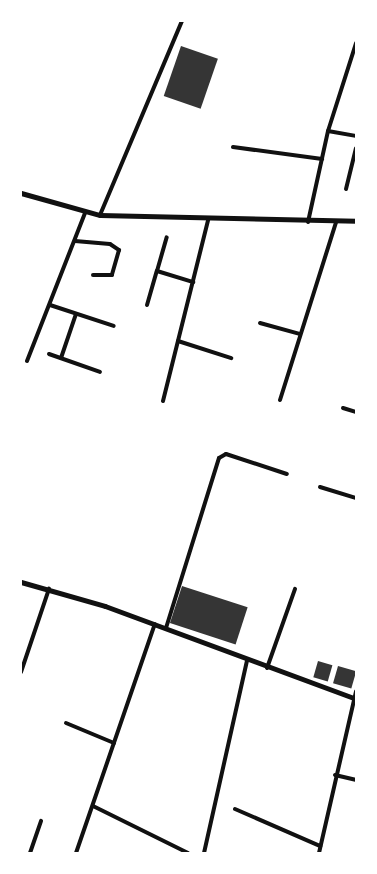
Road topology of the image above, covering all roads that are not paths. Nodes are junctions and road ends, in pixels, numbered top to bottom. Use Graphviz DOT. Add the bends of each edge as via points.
graph roads {
  1 [pos="182,21"];
  2 [pos="356,43"];
  3 [pos="328,131"];
  4 [pos="356,136"];
  5 [pos="233,147"];
  6 [pos="356,148"];
  7 [pos="322,159"];
  8 [pos="346,189"];
  9 [pos="21,193"];
  10 [pos="85,213"];
  11 [pos="100,215"];
  12 [pos="208,220"];
  13 [pos="356,221"];
  14 [pos="308,222"];
  15 [pos="336,222"];
  16 [pos="167,237"];
  17 [pos="75,241"];
  18 [pos="157,271"];
  19 [pos="93,275"];
  20 [pos="193,282"];
  21 [pos="50,305"];
  22 [pos="147,305"];
  23 [pos="76,314"];
  24 [pos="260,323"];
  25 [pos="114,326"];
  26 [pos="300,334"];
  27 [pos="178,341"];
  28 [pos="49,354"];
  29 [pos="61,358"];
  30 [pos="231,358"];
  31 [pos="27,361"];
  32 [pos="100,372"];
  33 [pos="280,400"];
  34 [pos="162,401"];
  35 [pos="343,408"];
  36 [pos="356,412"];
  37 [pos="286,474"];
  38 [pos="320,487"];
  39 [pos="356,498"];
  40 [pos="21,582"];
  41 [pos="50,589"];
  42 [pos="295,589"];
  43 [pos="155,624"];
  44 [pos="166,628"];
  45 [pos="247,660"];
  46 [pos="267,668"];
  47 [pos="21,672"];
  48 [pos="356,691"];
  49 [pos="355,699"];
  50 [pos="66,723"];
  51 [pos="114,743"];
  52 [pos="335,775"];
  53 [pos="356,780"];
  54 [pos="93,806"];
  55 [pos="235,809"];
  56 [pos="41,821"];
  57 [pos="320,846"];
  58 [pos="30,853"];
  59 [pos="76,853"];
  60 [pos="188,853"];
  61 [pos="204,853"];
  62 [pos="318,853"];
  1 -- 11 [label="street"];
  2 -- 3 [label="street"];
  3 -- 4 [label="street"];
  3 -- 7 [label="street"];
  5 -- 7 [label="street"];
  6 -- 8 [label="street"];
  7 -- 14 [label="street"];
  9 -- 10 [label="street"];
  10 -- 11 [label="street"];
  10 -- 17 [label="street"];
  11 -- 12 [label="street"];
  12 -- 14 [label="street"];
  12 -- 20 [label="street"];
  13 -- 15 [label="street"];
  14 -- 15 [label="street"];
  15 -- 26 [label="street"];
  16 -- 18 [label="street"];
  17 -- 19 [label="street" via="110,244 119,250 112,275"];
  17 -- 21 [label="street"];
  18 -- 20 [label="street"];
  18 -- 22 [label="street"];
  20 -- 27 [label="street"];
  21 -- 23 [label="street"];
  21 -- 31 [label="street"];
  23 -- 25 [label="street"];
  23 -- 29 [label="street"];
  24 -- 26 [label="street"];
  26 -- 33 [label="street"];
  27 -- 30 [label="street"];
  27 -- 34 [label="street"];
  28 -- 29 [label="street"];
  29 -- 32 [label="street"];
  35 -- 36 [label="street"];
  37 -- 44 [label="street" via="226,454 219,458"];
  38 -- 39 [label="street"];
  40 -- 41 [label="street"];
  41 -- 43 [label="street"];
  41 -- 47 [label="street"];
  42 -- 46 [label="street"];
  43 -- 44 [label="street"];
  43 -- 51 [label="street"];
  44 -- 45 [label="street"];
  45 -- 46 [label="street"];
  45 -- 61 [label="street"];
  46 -- 49 [label="street"];
  48 -- 49 [label="street"];
  49 -- 52 [label="street"];
  50 -- 51 [label="street"];
  51 -- 54 [label="street"];
  52 -- 53 [label="street"];
  52 -- 57 [label="street"];
  54 -- 59 [label="street"];
  54 -- 60 [label="street"];
  55 -- 57 [label="street"];
  56 -- 58 [label="street"];
  57 -- 62 [label="street"];
}
